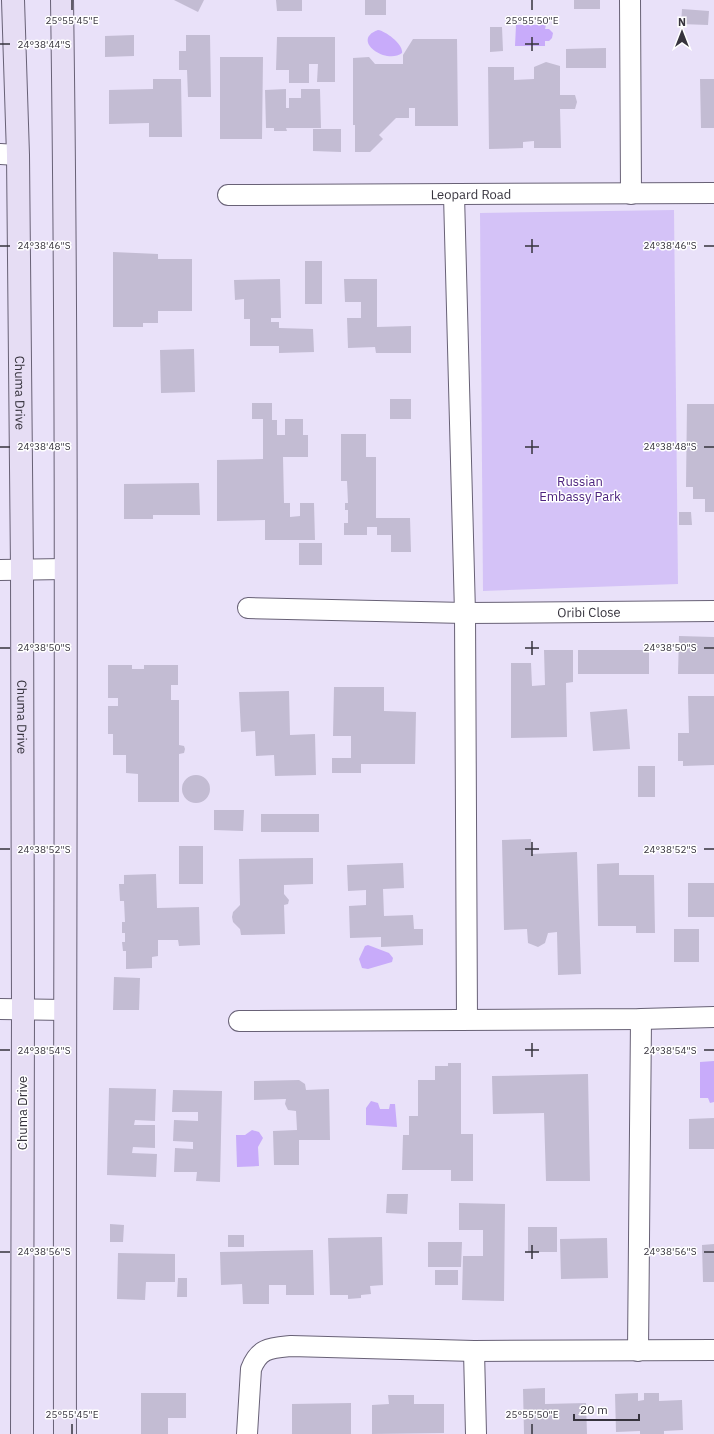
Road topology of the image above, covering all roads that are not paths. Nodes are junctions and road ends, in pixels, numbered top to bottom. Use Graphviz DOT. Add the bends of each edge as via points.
graph roads {
  1 [pos="13,0"];
  2 [pos="62,0"];
  3 [pos="630,0"];
  4 [pos="9,154"];
  5 [pos="714,193"];
  6 [pos="454,194"];
  7 [pos="631,194"];
  8 [pos="228,195"];
  9 [pos="65,569"];
  10 [pos="0,570"];
  11 [pos="22,570"];
  12 [pos="248,608"];
  13 [pos="714,611"];
  14 [pos="465,613"];
  15 [pos="0,1009"];
  16 [pos="23,1010"];
  17 [pos="65,1010"];
  18 [pos="714,1017"];
  19 [pos="467,1019"];
  20 [pos="641,1019"];
  21 [pos="239,1021"];
  22 [pos="714,1350"];
  23 [pos="474,1351"];
  24 [pos="638,1351"];
  25 [pos="22,1434"];
  26 [pos="64,1434"];
  27 [pos="247,1434"];
  28 [pos="476,1434"];
  1 -- 4 [label="main road, Chuma Drive"];
  2 -- 9 [label="main road"];
  3 -- 7 [label="street"];
  4 -- 11 [label="main road, Chuma Drive"];
  5 -- 7 [label="street, Leopard Road"];
  6 -- 7 [label="street, Leopard Road"];
  6 -- 8 [label="street, Leopard Road"];
  6 -- 14 [label="street"];
  9 -- 11 [label="street"];
  9 -- 17 [label="main road"];
  10 -- 11 [label="street"];
  11 -- 16 [label="main road, Chuma Drive"];
  12 -- 14 [label="street, Oribi Close"];
  13 -- 14 [label="street, Oribi Close"];
  14 -- 19 [label="street"];
  15 -- 16 [label="street"];
  16 -- 17 [label="street"];
  16 -- 25 [label="main road, Chuma Drive"];
  17 -- 26 [label="main road"];
  18 -- 20 [label="street"];
  19 -- 20 [label="street"];
  19 -- 21 [label="street"];
  20 -- 24 [label="street"];
  22 -- 24 [label="street"];
  23 -- 24 [label="street"];
  23 -- 27 [label="street" via="290,1346 263,1351 255,1359 251,1369"];
  23 -- 28 [label="street"];
}
